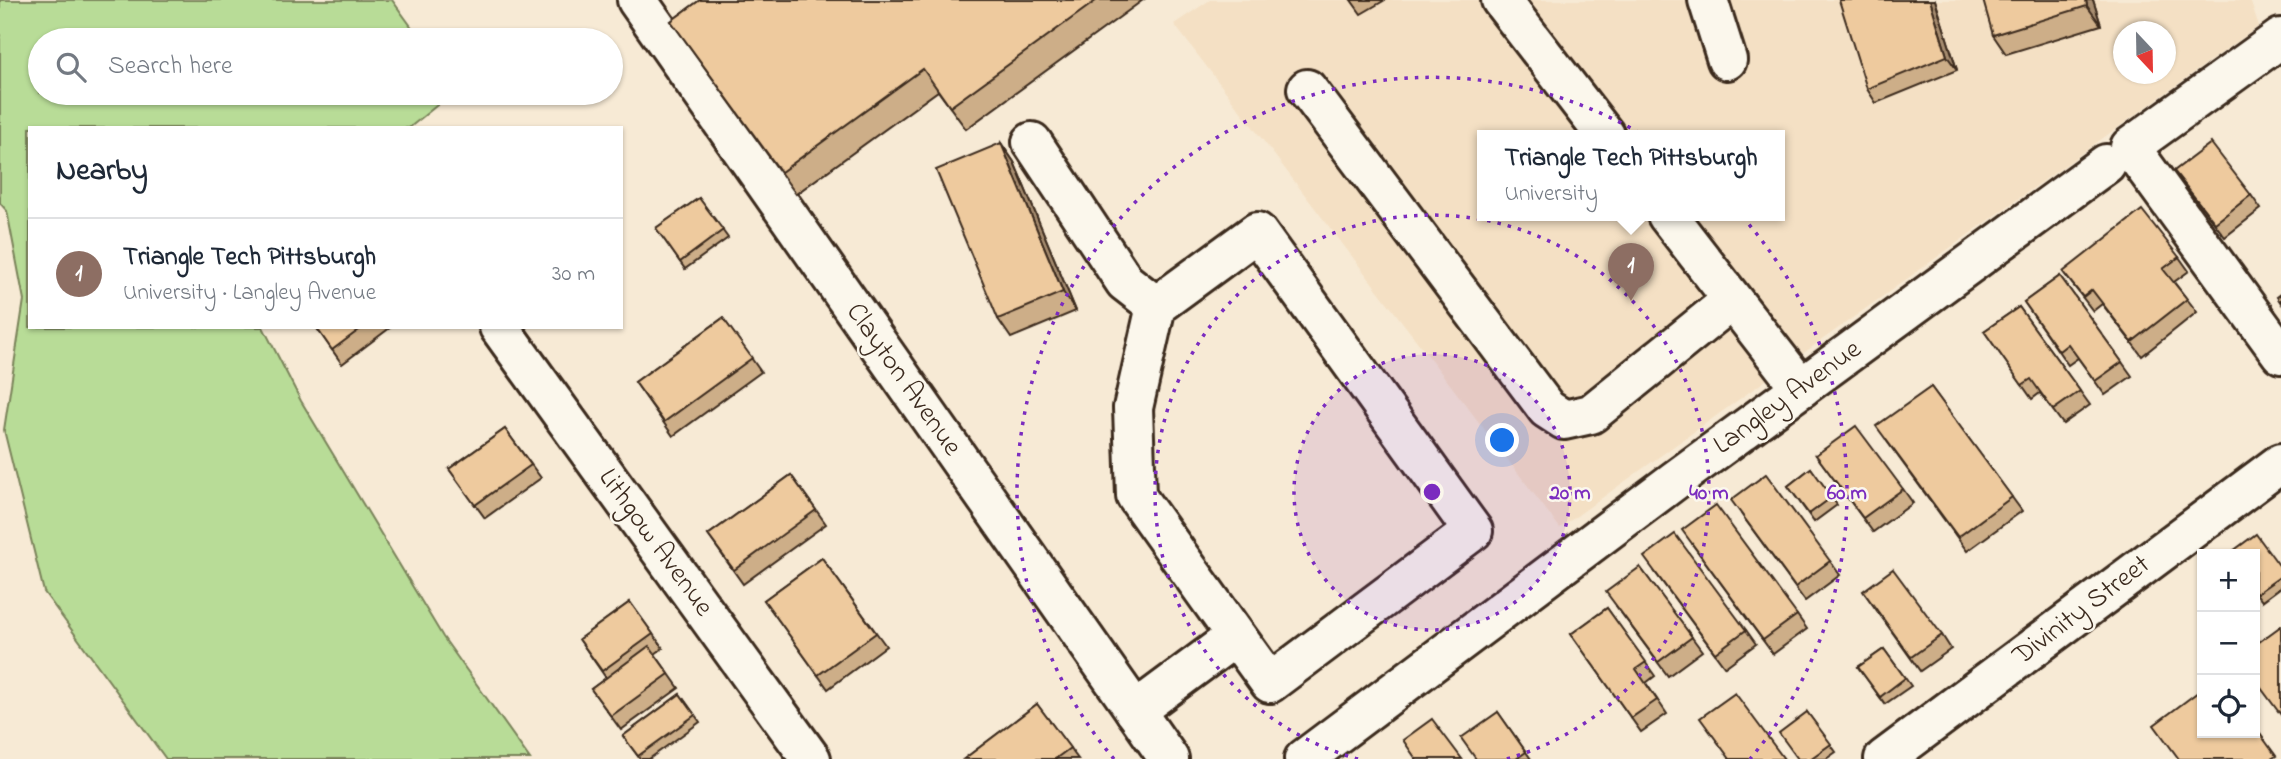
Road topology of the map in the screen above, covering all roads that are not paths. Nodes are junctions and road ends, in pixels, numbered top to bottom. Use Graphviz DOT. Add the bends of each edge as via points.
graph roads {
  1 [pos="638,0"];
  2 [pos="1501,0"];
  3 [pos="1708,0"];
  4 [pos="2281,38"];
  5 [pos="1727,60"];
  6 [pos="1307,89"];
  7 [pos="1601,130"];
  8 [pos="1032,142"];
  9 [pos="2118,156"];
  10 [pos="1672,221"];
  11 [pos="1732,300"];
  12 [pos="1156,306"];
  13 [pos="500,329"];
  14 [pos="2281,354"];
  15 [pos="1801,388"];
  16 [pos="2281,463"];
  17 [pos="1236,636"];
  18 [pos="1135,711"];
  19 [pos="811,759"];
  20 [pos="1169,759"];
  21 [pos="1304,759"];
  22 [pos="1884,759"];
  1 -- 18 [label="street, Clayton Avenue"];
  2 -- 7 [label="street"];
  3 -- 5 [label="street"];
  4 -- 9 [label="street, Langley Avenue"];
  6 -- 11 [label="street" via="1548,409 1564,421 1591,414"];
  8 -- 12 [label="street" via="1125,282"];
  9 -- 14 [label="street"];
  9 -- 15 [label="street, Langley Avenue"];
  10 -- 11 [label="street"];
  11 -- 15 [label="street"];
  12 -- 17 [label="street" via="1133,408 1136,496"];
  12 -- 17 [label="street" via="1257,232 1473,531 1270,683"];
  13 -- 19 [label="street, Lithgow Avenue"];
  15 -- 21 [label="street, Langley Avenue"];
  16 -- 22 [label="street, Divinity Street"];
  17 -- 18 [label="street"];
  18 -- 20 [label="street, Clayton Avenue"];
}
